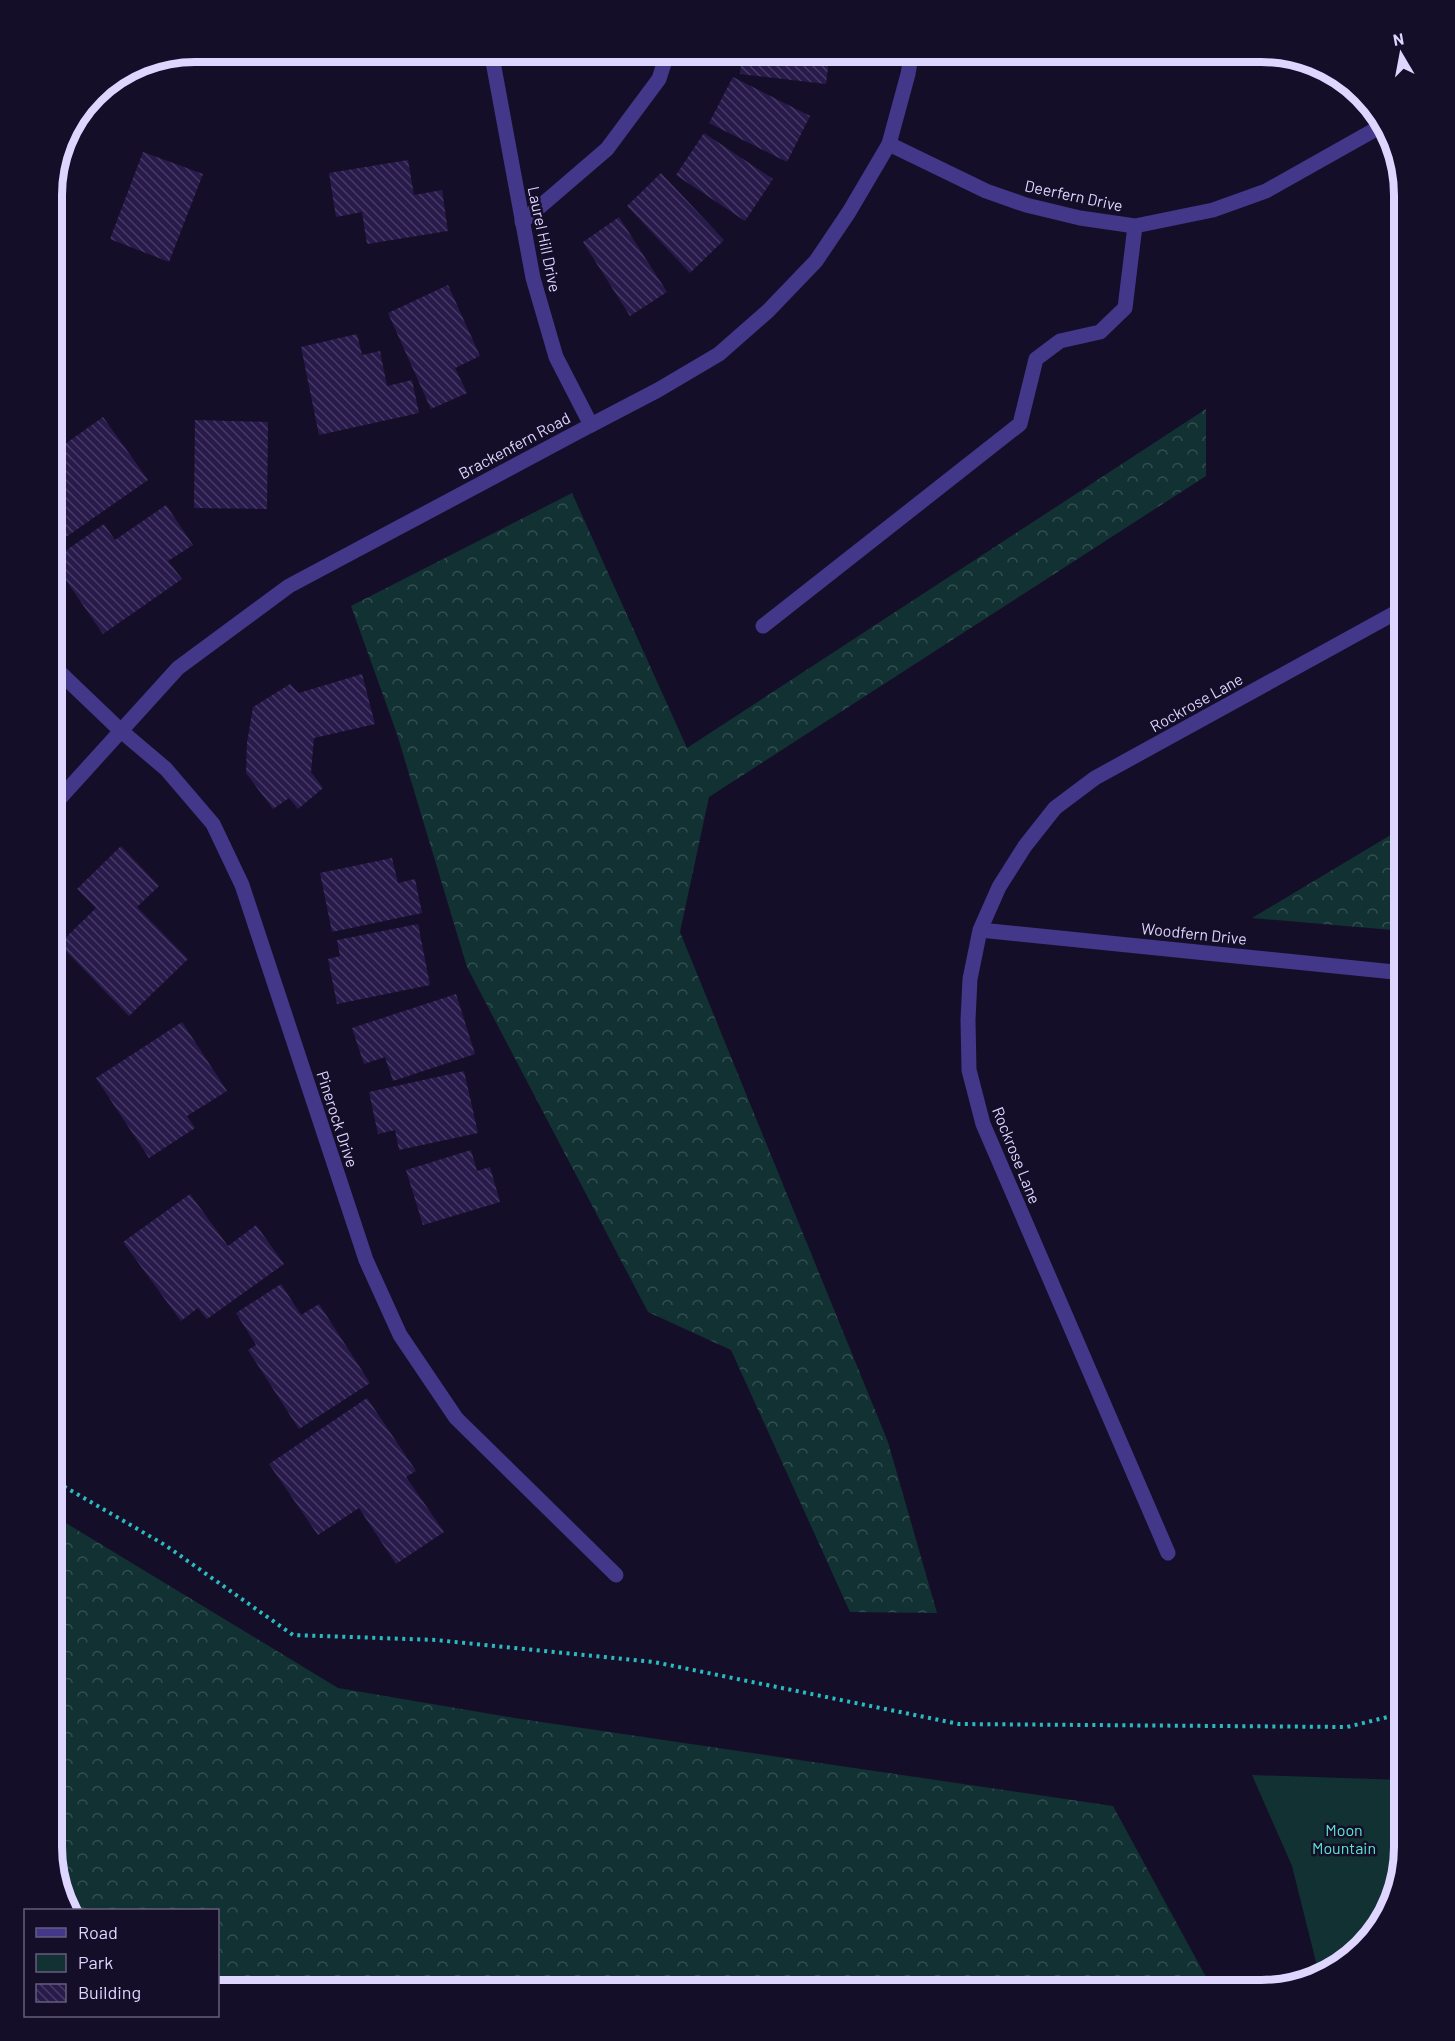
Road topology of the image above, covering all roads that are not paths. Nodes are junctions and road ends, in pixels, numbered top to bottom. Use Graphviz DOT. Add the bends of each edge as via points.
graph roads {
  1 [pos="493,62"];
  2 [pos="664,62"];
  3 [pos="910,62"];
  4 [pos="1376,129"];
  5 [pos="889,144"];
  6 [pos="522,222"];
  7 [pos="1135,226"];
  8 [pos="591,425"];
  9 [pos="1394,614"];
  10 [pos="763,626"];
  11 [pos="62,675"];
  12 [pos="120,730"];
  13 [pos="62,796"];
  14 [pos="980,930"];
  15 [pos="1394,972"];
  16 [pos="1168,1553"];
  17 [pos="616,1575"];
  1 -- 6 [label="street, Laurel Hill Drive"];
  2 -- 6 [label="street" via="659,79 607,149"];
  3 -- 5 [label="street, Brackenfern Road"];
  4 -- 7 [label="street, Deerfern Drive" via="1266,191 1213,210"];
  5 -- 7 [label="street, Deerfern Drive" via="986,191 1026,205"];
  5 -- 8 [label="street, Brackenfern Road" via="816,261 768,311 719,354"];
  6 -- 8 [label="street, Laurel Hill Drive" via="533,278 556,357"];
  7 -- 10 [label="street" via="1125,308 1100,332 1060,341 1036,359 1020,424"];
  8 -- 12 [label="street, Brackenfern Road" via="289,586 178,668"];
  9 -- 14 [label="street, Rockrose Lane" via="1095,778 1055,808 999,887"];
  11 -- 12 [label="street, Pinerock Drive"];
  12 -- 13 [label="street, Brackenfern Road"];
  12 -- 17 [label="street, Pinerock Drive" via="166,769 213,824 242,885 366,1260 400,1335 456,1418"];
  14 -- 15 [label="street, Woodfern Drive"];
  14 -- 16 [label="street, Rockrose Lane" via="970,979 968,1020 969,1070 983,1124"];
}
